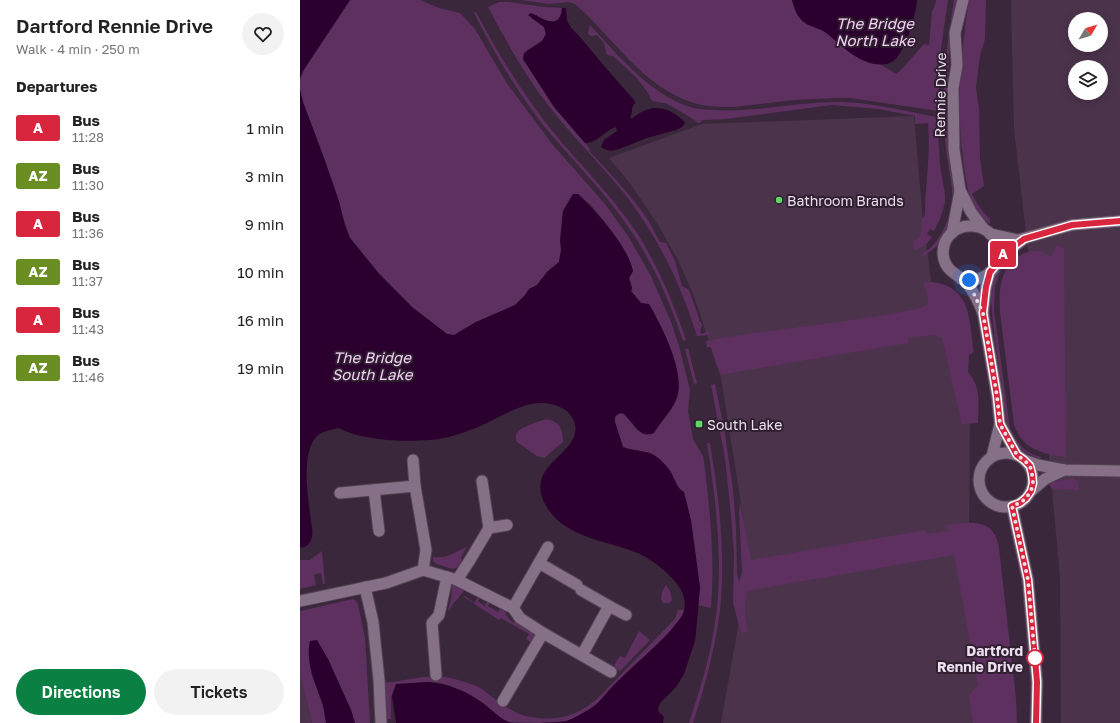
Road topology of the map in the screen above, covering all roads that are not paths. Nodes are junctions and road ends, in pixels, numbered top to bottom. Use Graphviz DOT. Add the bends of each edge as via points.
graph roads {
  1 [pos="962,0"];
  2 [pos="960,190"];
  3 [pos="1120,221"];
  4 [pos="986,231"];
  5 [pos="952,232"];
  6 [pos="1024,239"];
  7 [pos="998,258"];
  8 [pos="990,272"];
  9 [pos="961,279"];
  10 [pos="983,313"];
  11 [pos="1000,424"];
  12 [pos="992,456"];
  13 [pos="1021,457"];
  14 [pos="413,460"];
  15 [pos="1064,470"];
  16 [pos="1120,471"];
  17 [pos="482,481"];
  18 [pos="416,486"];
  19 [pos="374,490"];
  20 [pos="1031,491"];
  21 [pos="340,493"];
  22 [pos="1012,506"];
  23 [pos="507,525"];
  24 [pos="489,528"];
  25 [pos="379,531"];
  26 [pos="548,547"];
  27 [pos="539,563"];
  28 [pos="423,570"];
  29 [pos="452,578"];
  30 [pos="365,587"];
  31 [pos="300,600"];
  32 [pos="609,606"];
  33 [pos="513,608"];
  34 [pos="626,616"];
  35 [pos="543,633"];
  36 [pos="582,655"];
  37 [pos="611,672"];
  38 [pos="436,675"];
  39 [pos="504,702"];
  40 [pos="381,723"];
  41 [pos="1036,723"];
  1 -- 2 [label="street, Rennie Drive" via="955,32 957,64 953,88 954,150"];
  2 -- 4 [label="street, Rennie Drive" via="971,212"];
  2 -- 5 [label="street, Rennie Drive"];
  3 -- 6 [label="street" via="1072,225"];
  4 -- 5 [label="street" via="975,226 967,226"];
  4 -- 6 [label="street" via="1018,240"];
  4 -- 7 [label="street, Rennie Drive" via="997,245"];
  5 -- 9 [label="street, Rennie Drive" via="947,238 943,253 948,268"];
  6 -- 7 [label="street"];
  7 -- 8 [label="street, Rennie Drive"];
  8 -- 9 [label="street" via="977,280"];
  8 -- 10 [label="street, Rennie Drive"];
  9 -- 10 [label="street, Rennie Drive" via="968,284"];
  10 -- 11 [label="street, Rennie Drive"];
  11 -- 12 [label="street, Rennie Drive"];
  11 -- 13 [label="street, Rennie Drive"];
  12 -- 13 [label="street" via="1009,453"];
  12 -- 22 [label="street, Rennie Drive" via="980,470 980,487 984,496 992,503 1002,507"];
  13 -- 15 [label="street" via="1038,465"];
  13 -- 20 [label="street, Rennie Drive" via="1030,466 1033,483"];
  14 -- 18 [label="street"];
  15 -- 16 [label="street"];
  15 -- 20 [label="street" via="1045,479"];
  17 -- 24 [label="street"];
  18 -- 19 [label="street"];
  18 -- 28 [label="street" via="426,550"];
  19 -- 21 [label="street"];
  19 -- 25 [label="street"];
  20 -- 22 [label="street" via="1023,501"];
  22 -- 41 [label="street" via="1028,580 1037,682"];
  23 -- 24 [label="street"];
  24 -- 29 [label="street" via="470,560"];
  26 -- 27 [label="street"];
  27 -- 32 [label="street"];
  27 -- 33 [label="street"];
  28 -- 29 [label="street"];
  28 -- 30 [label="street" via="386,583"];
  29 -- 33 [label="street"];
  29 -- 38 [label="street" via="439,615 432,624"];
  30 -- 31 [label="street"];
  30 -- 40 [label="street" via="373,622"];
  32 -- 34 [label="street"];
  32 -- 36 [label="street"];
  33 -- 35 [label="street" via="520,618"];
  35 -- 36 [label="street"];
  35 -- 39 [label="street"];
  36 -- 37 [label="street"];
}
